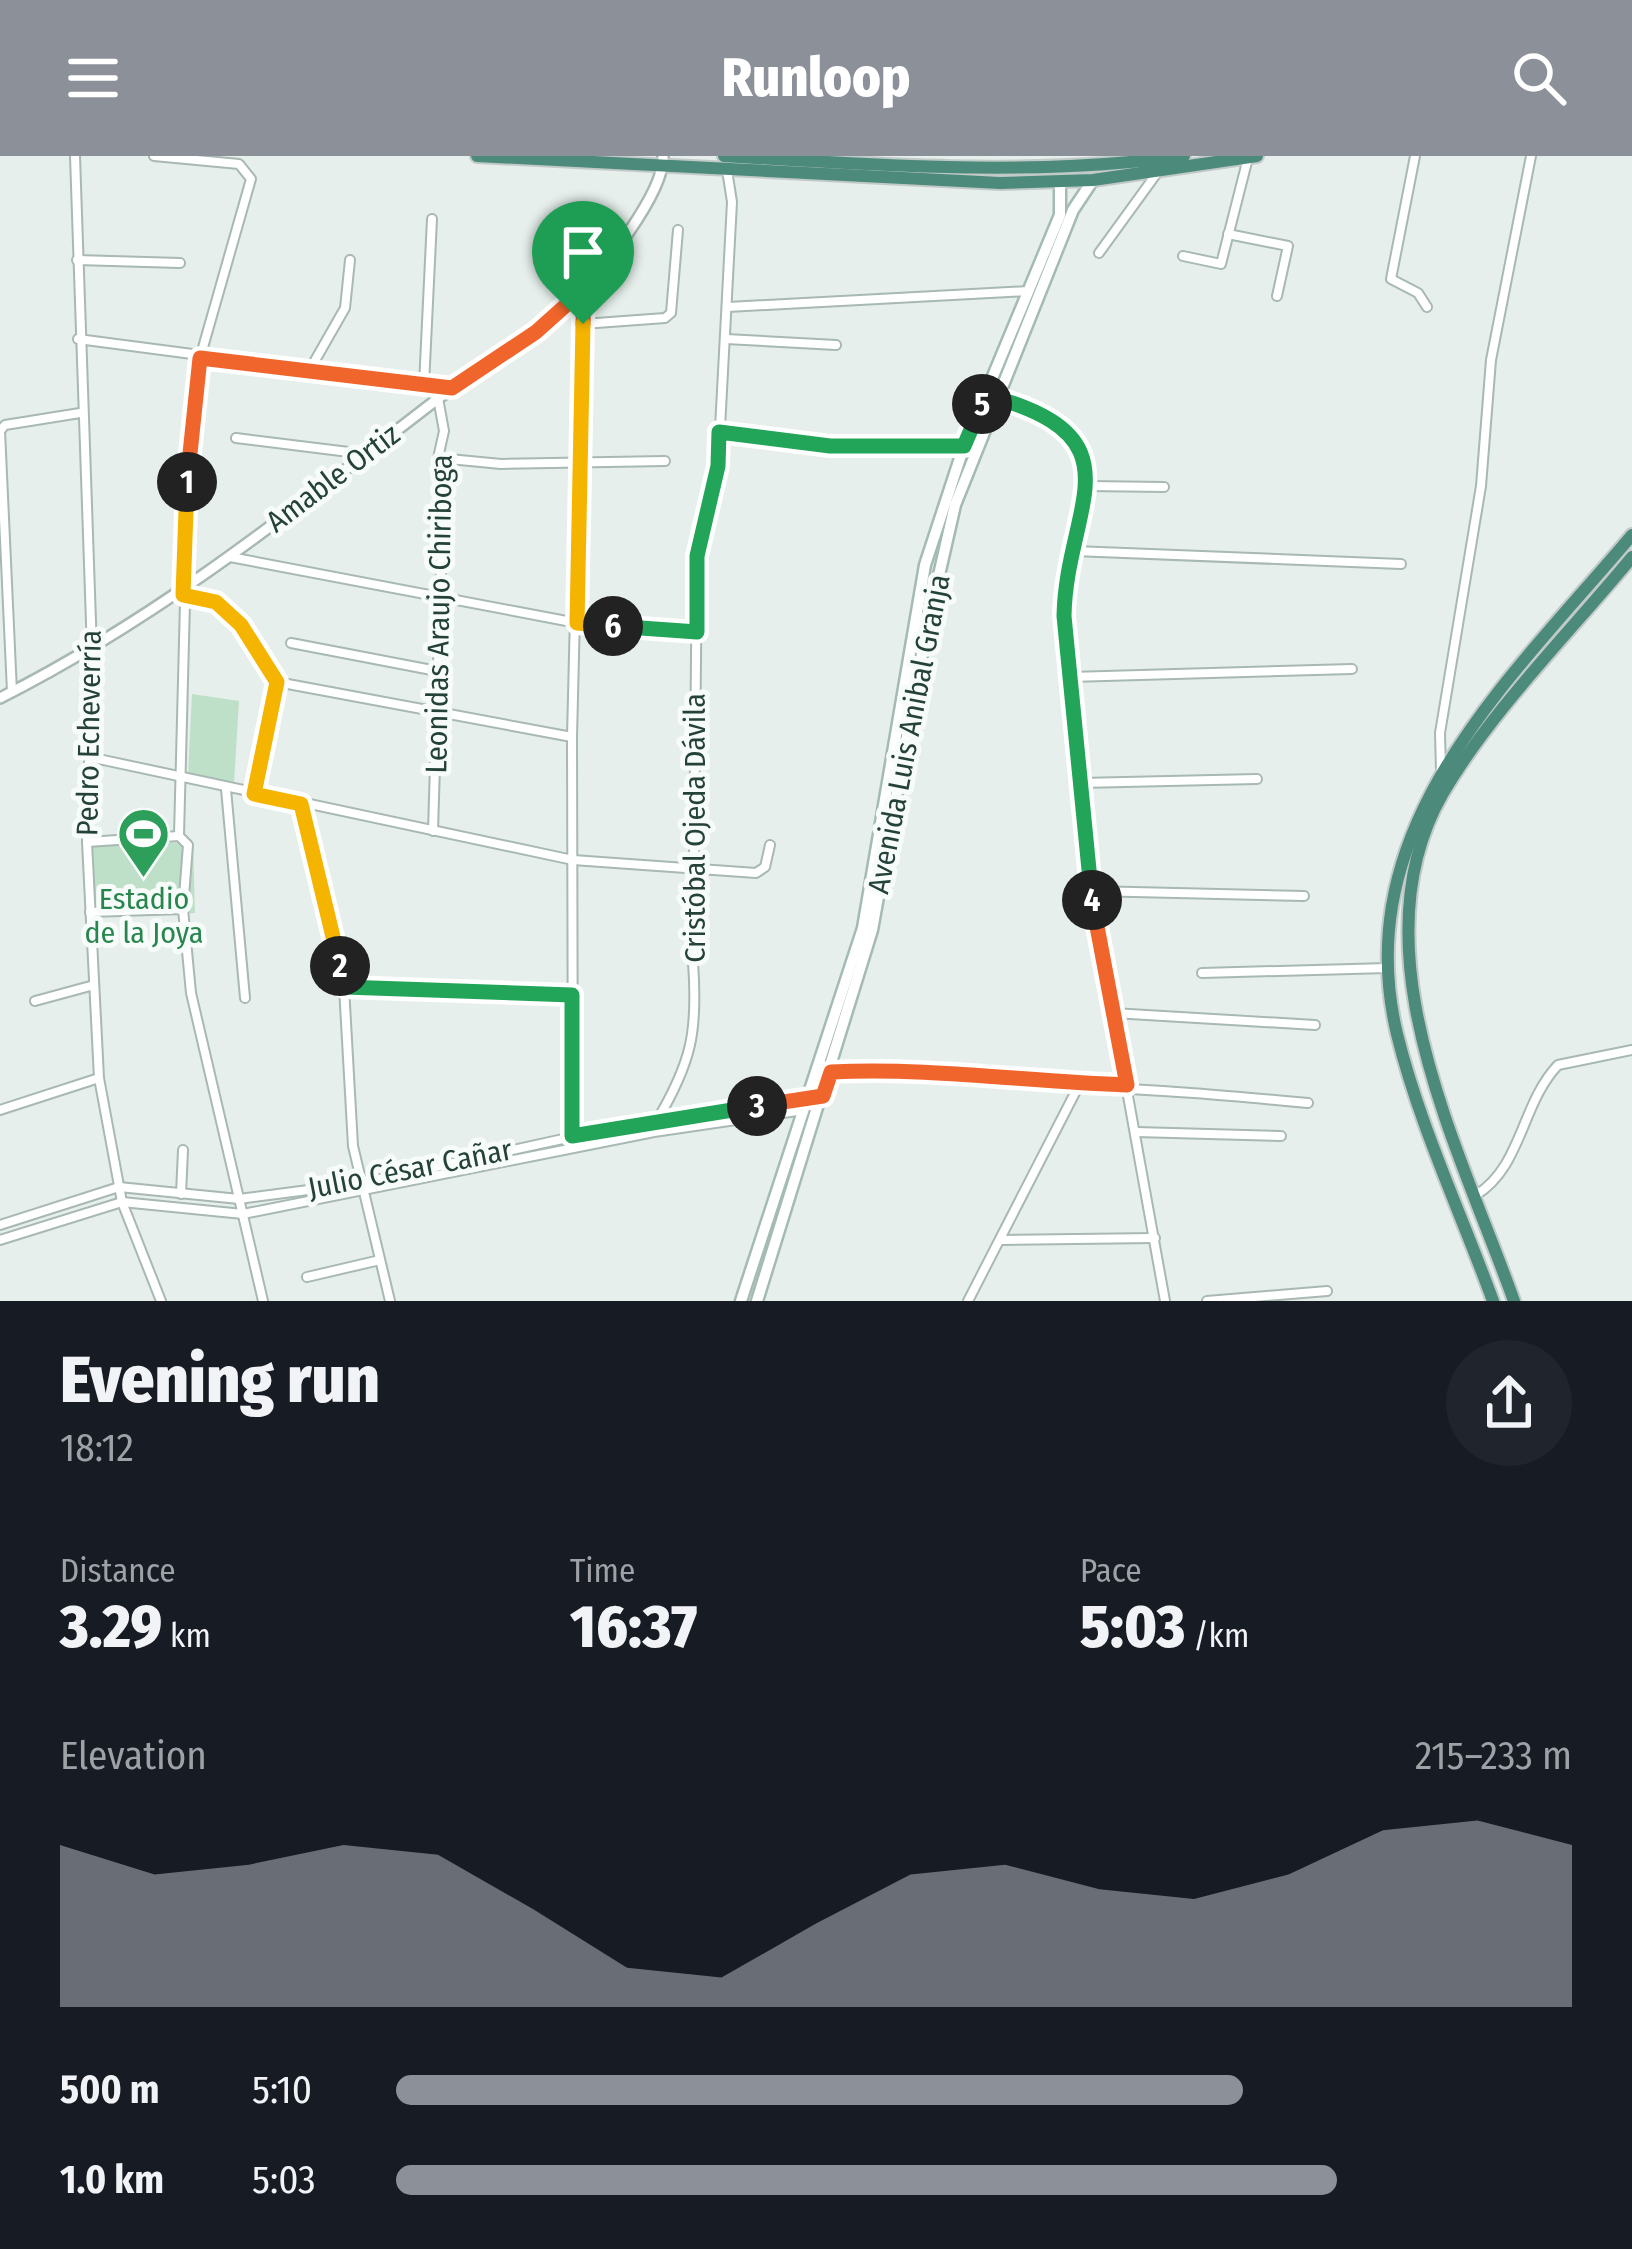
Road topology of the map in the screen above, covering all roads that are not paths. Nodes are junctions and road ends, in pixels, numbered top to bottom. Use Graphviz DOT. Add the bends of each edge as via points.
graph roads {
  1 [pos="75,156"];
  2 [pos="154,156"];
  3 [pos="477,156"];
  4 [pos="1184,156"];
  5 [pos="1415,156"];
  6 [pos="1532,156"];
  7 [pos="1253,157"];
  8 [pos="663,161"];
  9 [pos="726,162"];
  10 [pos="1082,162"];
  11 [pos="944,163"];
  12 [pos="1022,163"];
  13 [pos="1158,171"];
  14 [pos="1093,180"];
  15 [pos="1060,182"];
  16 [pos="432,219"];
  17 [pos="678,230"];
  18 [pos="1228,234"];
  19 [pos="1099,253"];
  20 [pos="1183,256"];
  21 [pos="77,260"];
  22 [pos="350,260"];
  23 [pos="180,263"];
  24 [pos="584,289"];
  25 [pos="1028,291"];
  26 [pos="1276,296"];
  27 [pos="1427,307"];
  28 [pos="728,308"];
  29 [pos="583,324"];
  30 [pos="726,339"];
  31 [pos="78,340"];
  32 [pos="836,345"];
  33 [pos="200,358"];
  34 [pos="309,371"];
  35 [pos="424,385"];
  36 [pos="452,388"];
  37 [pos="986,395"];
  38 [pos="438,398"];
  39 [pos="999,398"];
  40 [pos="80,413"];
  41 [pos="719,432"];
  42 [pos="236,438"];
  43 [pos="0,442"];
  44 [pos="964,446"];
  45 [pos="365,454"];
  46 [pos="439,458"];
  47 [pos="665,461"];
  48 [pos="580,463"];
  49 [pos="1088,486"];
  50 [pos="1165,487"];
  51 [pos="1632,535"];
  52 [pos="1073,551"];
  53 [pos="4,552"];
  54 [pos="230,557"];
  55 [pos="1632,557"];
  56 [pos="1401,563"];
  57 [pos="183,592"];
  58 [pos="440,600"];
  59 [pos="577,623"];
  60 [pos="697,632"];
  61 [pos="291,643"];
  62 [pos="92,651"];
  63 [pos="1352,669"];
  64 [pos="437,671"];
  65 [pos="1070,676"];
  66 [pos="277,682"];
  67 [pos="12,692"];
  68 [pos="0,698"];
  69 [pos="435,712"];
  70 [pos="572,737"];
  71 [pos="89,757"];
  72 [pos="1441,772"];
  73 [pos="181,776"];
  74 [pos="1256,779"];
  75 [pos="1080,783"];
  76 [pos="226,789"];
  77 [pos="254,794"];
  78 [pos="301,804"];
  79 [pos="433,831"];
  80 [pos="179,836"];
  81 [pos="87,842"];
  82 [pos="770,845"];
  83 [pos="573,860"];
  84 [pos="693,868"];
  85 [pos="1091,891"];
  86 [pos="1304,896"];
  87 [pos="183,909"];
  88 [pos="90,912"];
  89 [pos="1388,968"];
  90 [pos="1202,973"];
  91 [pos="94,985"];
  92 [pos="344,987"];
  93 [pos="572,995"];
  94 [pos="245,998"];
  95 [pos="35,1001"];
  96 [pos="1113,1013"];
  97 [pos="1315,1025"];
  98 [pos="1632,1050"];
  99 [pos="831,1072"];
  100 [pos="99,1078"];
  101 [pos="1127,1085"];
  102 [pos="1078,1087"];
  103 [pos="815,1103"];
  104 [pos="1309,1103"];
  105 [pos="0,1110"];
  106 [pos="656,1122"];
  107 [pos="1136,1132"];
  108 [pos="1281,1136"];
  109 [pos="573,1142"];
  110 [pos="183,1150"];
  111 [pos="119,1187"];
  112 [pos="363,1187"];
  113 [pos="181,1194"];
  114 [pos="1476,1195"];
  115 [pos="239,1199"];
  116 [pos="122,1202"];
  117 [pos="243,1214"];
  118 [pos="0,1226"];
  119 [pos="1155,1238"];
  120 [pos="0,1240"];
  121 [pos="1000,1240"];
  122 [pos="380,1260"];
  123 [pos="307,1277"];
  124 [pos="1327,1291"];
  125 [pos="161,1301"];
  126 [pos="263,1301"];
  127 [pos="390,1301"];
  128 [pos="741,1301"];
  129 [pos="757,1301"];
  130 [pos="968,1301"];
  131 [pos="1165,1301"];
  132 [pos="1207,1301"];
  133 [pos="1493,1301"];
  134 [pos="1514,1301"];
  1 -- 21 [label="street, Pedro Echeverría"];
  2 -- 33 [label="street" via="238,164 251,179"];
  3 -- 8 [label="highway"];
  4 -- 10 [label="highway"];
  5 -- 27 [label="street" via="1391,279"];
  6 -- 72 [label="street" via="1491,360"];
  7 -- 13 [label="highway"];
  7 -- 18 [label="street"];
  8 -- 9 [label="highway"];
  8 -- 24 [label="street, Amable Ortiz" via="655,190"];
  9 -- 11 [label="highway"];
  9 -- 15 [label="highway"];
  9 -- 28 [label="street, Cristóbal Ojeda Dávila"];
  10 -- 12 [label="highway"];
  11 -- 12 [label="highway"];
  13 -- 14 [label="highway"];
  13 -- 19 [label="street"];
  14 -- 15 [label="highway"];
  14 -- 39 [label="main road, Avenida Luis Anibal Granja" via="1073,210"];
  15 -- 25 [label="main road, Avenida Luis Anibal Granja" via="1060,215"];
  16 -- 35 [label="street"];
  17 -- 29 [label="street" via="671,313"];
  18 -- 20 [label="street" via="1221,264"];
  18 -- 26 [label="street" via="1288,246"];
  21 -- 23 [label="street"];
  21 -- 31 [label="street, Pedro Echeverría"];
  22 -- 34 [label="street" via="345,308"];
  24 -- 29 [label="street"];
  24 -- 36 [label="street, Amable Ortiz"];
  25 -- 28 [label="street"];
  25 -- 37 [label="main road, Avenida Luis Anibal Granja"];
  28 -- 30 [label="street, Cristóbal Ojeda Dávila"];
  29 -- 48 [label="street"];
  30 -- 32 [label="street"];
  30 -- 41 [label="street, Cristóbal Ojeda Dávila"];
  31 -- 33 [label="street"];
  31 -- 40 [label="street, Pedro Echeverría"];
  33 -- 34 [label="street"];
  33 -- 57 [label="street"];
  34 -- 35 [label="street"];
  35 -- 36 [label="street"];
  36 -- 38 [label="street, Amable Ortiz"];
  37 -- 39 [label="street"];
  37 -- 44 [label="main road, Avenida Luis Anibal Granja"];
  38 -- 45 [label="street, Amable Ortiz"];
  38 -- 46 [label="street, Leonidas Araujo Chiriboga"];
  39 -- 49 [label="street" via="1047,416 1069,435"];
  39 -- 99 [label="main road, Avenida Luis Anibal Granja" via="956,506 882,885"];
  40 -- 43 [label="street" via="4,425"];
  40 -- 62 [label="street, Pedro Echeverría"];
  41 -- 44 [label="street" via="830,446"];
  41 -- 60 [label="street, Cristóbal Ojeda Dávila" via="697,556"];
  42 -- 45 [label="street"];
  43 -- 53 [label="street"];
  44 -- 103 [label="main road, Avenida Luis Anibal Granja" via="925,565 882,838"];
  45 -- 54 [label="street, Amable Ortiz"];
  46 -- 48 [label="street"];
  46 -- 58 [label="street, Leonidas Araujo Chiriboga"];
  47 -- 48 [label="street"];
  48 -- 59 [label="street"];
  49 -- 50 [label="street"];
  49 -- 52 [label="street"];
  51 -- 72 [label="highway"];
  52 -- 56 [label="street"];
  52 -- 65 [label="street" via="1064,598"];
  53 -- 67 [label="street"];
  54 -- 57 [label="street, Amable Ortiz"];
  54 -- 58 [label="street"];
  55 -- 114 [label="highway" via="1458,770 1414,869 1405,947 1412,1005"];
  57 -- 62 [label="street, Amable Ortiz"];
  57 -- 66 [label="street" via="216,602 241,625"];
  57 -- 73 [label="street"];
  58 -- 59 [label="street"];
  58 -- 64 [label="street, Leonidas Araujo Chiriboga"];
  59 -- 60 [label="street"];
  59 -- 70 [label="street"];
  60 -- 84 [label="street, Cristóbal Ojeda Dávila"];
  61 -- 64 [label="street"];
  62 -- 67 [label="street, Amable Ortiz"];
  62 -- 71 [label="street, Pedro Echeverría"];
  63 -- 65 [label="street"];
  64 -- 69 [label="street, Leonidas Araujo Chiriboga"];
  65 -- 75 [label="street"];
  66 -- 69 [label="street"];
  66 -- 77 [label="street"];
  67 -- 68 [label="street, Amable Ortiz"];
  69 -- 70 [label="street"];
  69 -- 79 [label="street, Leonidas Araujo Chiriboga"];
  70 -- 83 [label="street"];
  71 -- 73 [label="street"];
  71 -- 81 [label="street, Pedro Echeverría"];
  72 -- 89 [label="highway" via="1394,882"];
  73 -- 76 [label="street"];
  73 -- 80 [label="street"];
  74 -- 75 [label="street"];
  75 -- 85 [label="street"];
  76 -- 77 [label="street"];
  76 -- 94 [label="street"];
  77 -- 78 [label="street"];
  78 -- 79 [label="street"];
  78 -- 92 [label="street"];
  79 -- 83 [label="street"];
  80 -- 81 [label="street"];
  80 -- 87 [label="street" via="188,845"];
  81 -- 88 [label="street, Pedro Echeverría"];
  82 -- 84 [label="street" via="756,873"];
  83 -- 84 [label="street"];
  83 -- 93 [label="street"];
  84 -- 106 [label="street, Cristóbal Ojeda Dávila" via="694,1047"];
  85 -- 86 [label="street"];
  85 -- 96 [label="street"];
  87 -- 88 [label="street"];
  87 -- 115 [label="street" via="190,994"];
  88 -- 91 [label="street, Pedro Echeverría"];
  89 -- 90 [label="street"];
  89 -- 133 [label="highway" via="1397,1034"];
  91 -- 95 [label="street"];
  91 -- 100 [label="street, Pedro Echeverría"];
  92 -- 93 [label="street"];
  92 -- 112 [label="street" via="352,1147"];
  93 -- 109 [label="street"];
  96 -- 97 [label="street"];
  96 -- 101 [label="street"];
  98 -- 114 [label="street" via="1558,1065 1532,1100 1500,1179"];
  99 -- 102 [label="street"];
  99 -- 103 [label="main road, Avenida Luis Anibal Granja"];
  100 -- 105 [label="street"];
  100 -- 111 [label="street, Pedro Echeverría"];
  101 -- 102 [label="street"];
  101 -- 104 [label="street"];
  101 -- 107 [label="street"];
  102 -- 121 [label="street"];
  103 -- 106 [label="street, Julio César Cañar"];
  103 -- 109 [label="street, Julio César Cañar"];
  103 -- 128 [label="main road, Avenida Luis Anibal Granja"];
  103 -- 129 [label="main road, Avenida Luis Anibal Granja"];
  106 -- 109 [label="street, Julio César Cañar"];
  107 -- 108 [label="street"];
  107 -- 119 [label="street"];
  109 -- 112 [label="street, Julio César Cañar"];
  110 -- 113 [label="street"];
  111 -- 113 [label="street, Julio César Cañar"];
  111 -- 116 [label="street, Pedro Echeverría"];
  111 -- 118 [label="street, Julio César Cañar"];
  112 -- 115 [label="street, Julio César Cañar"];
  112 -- 117 [label="street, Julio César Cañar"];
  112 -- 122 [label="street"];
  113 -- 115 [label="street, Julio César Cañar"];
  114 -- 134 [label="highway"];
  115 -- 117 [label="street"];
  116 -- 117 [label="street, Julio César Cañar"];
  116 -- 120 [label="street, Julio César Cañar"];
  116 -- 125 [label="street, Pedro Echeverría"];
  117 -- 126 [label="street"];
  119 -- 121 [label="street"];
  119 -- 131 [label="street"];
  121 -- 130 [label="street"];
  122 -- 123 [label="street"];
  122 -- 127 [label="street"];
  124 -- 132 [label="street"];
}
